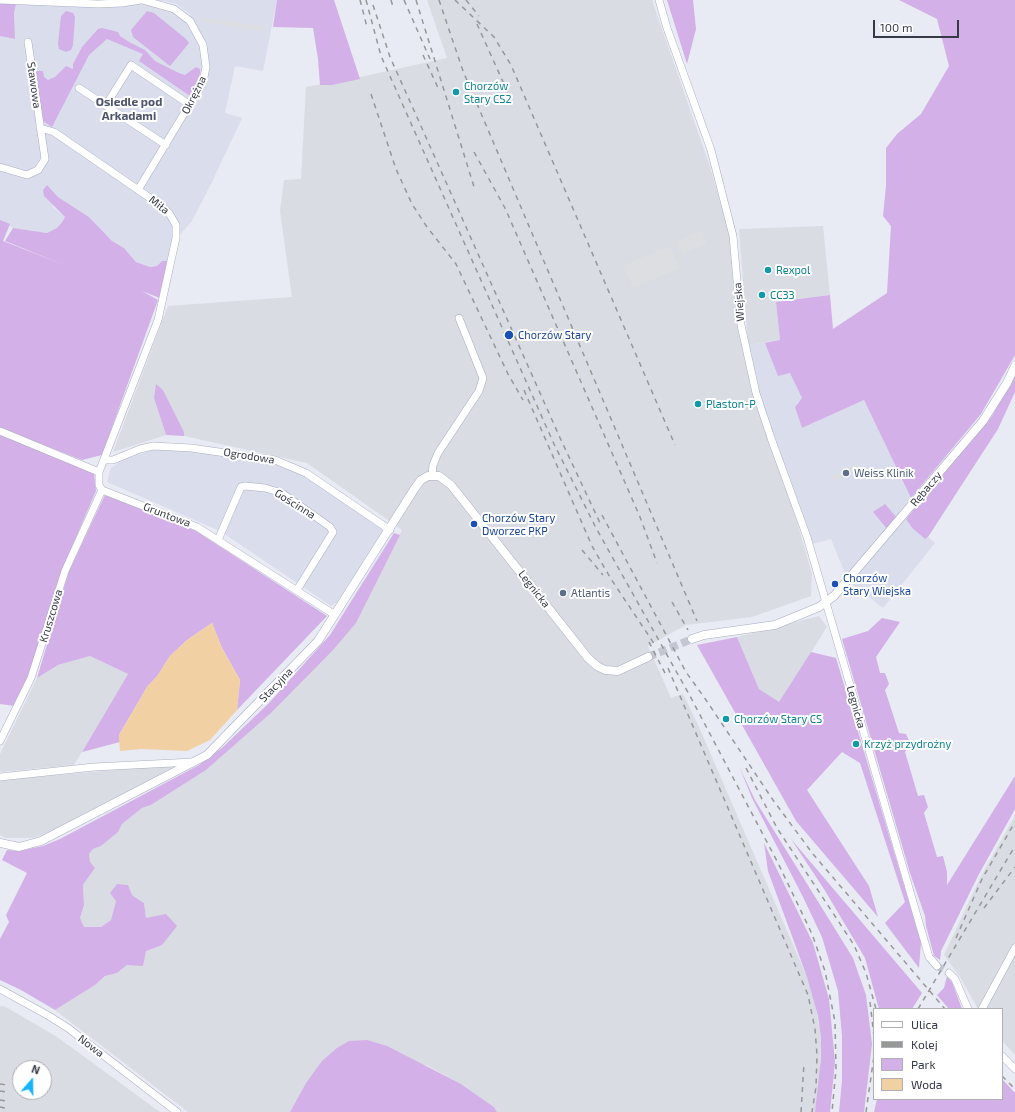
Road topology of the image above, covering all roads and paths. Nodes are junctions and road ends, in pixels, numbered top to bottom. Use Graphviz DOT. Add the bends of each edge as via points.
graph roads {
  1 [pos="0,0"];
  2 [pos="141,0"];
  3 [pos="659,0"];
  4 [pos="28,42"];
  5 [pos="79,88"];
  6 [pos="190,105"];
  7 [pos="106,106"];
  8 [pos="40,128"];
  9 [pos="166,145"];
  10 [pos="0,167"];
  11 [pos="138,190"];
  12 [pos="459,318"];
  13 [pos="1015,366"];
  14 [pos="0,431"];
  15 [pos="104,460"];
  16 [pos="100,472"];
  17 [pos="432,476"];
  18 [pos="102,490"];
  19 [pos="390,530"];
  20 [pos="218,540"];
  21 [pos="297,590"];
  22 [pos="825,603"];
  23 [pos="335,615"];
  24 [pos="692,639"];
  25 [pos="648,657"];
  26 [pos="0,741"];
  27 [pos="195,762"];
  28 [pos="0,777"];
  29 [pos="0,843"];
  30 [pos="1015,948"];
  31 [pos="937,966"];
  32 [pos="949,973"];
  33 [pos="0,989"];
  34 [pos="968,1008"];
  35 [pos="983,1008"];
  36 [pos="1003,1057"];
  37 [pos="1015,1069"];
  38 [pos="177,1112"];
  1 -- 2 [label="street, Okrężna" via="98,4"];
  2 -- 6 [label="street, Okrężna" via="178,12 195,28 204,50 206,67 203,82"];
  3 -- 22 [label="street, Wiejska" via="711,150 733,236 741,324 756,393 807,537"];
  4 -- 8 [label="street, Stawowa"];
  5 -- 7 [label="street"];
  6 -- 7 [label="street" via="131,65"];
  6 -- 9 [label="street, Okrężna"];
  7 -- 9 [label="street"];
  8 -- 10 [label="street" via="45,159 41,167 27,175"];
  8 -- 11 [label="street, Miła" via="54,132"];
  9 -- 11 [label="street, Okrężna"];
  11 -- 15 [label="street, Miła" via="169,213 175,220 177,230 158,320"];
  12 -- 17 [label="street" via="483,378 480,391 438,453"];
  13 -- 22 [label="street, Rębaczy" via="1007,384 982,421 840,591"];
  14 -- 16 [label="street"];
  15 -- 16 [label="street"];
  15 -- 19 [label="street, Ogrodowa" via="113,460 153,446 191,448 275,460 306,472"];
  16 -- 18 [label="street" via="99,485"];
  17 -- 19 [label="street, Stacyjna" via="419,483"];
  17 -- 25 [label="street, Legnicka" via="442,477 450,485 597,666 605,670 618,671"];
  18 -- 20 [label="street, Gruntowa" via="193,525"];
  18 -- 26 [label="street, Kruszcowa" via="65,571 31,678"];
  19 -- 23 [label="street, Stacyjna"];
  20 -- 21 [label="street, Gruntowa"];
  20 -- 21 [label="street, Gościnna" via="241,487 265,488 282,493 330,527 333,532"];
  21 -- 23 [label="street, Gruntowa"];
  22 -- 24 [label="street" via="775,625"];
  22 -- 31 [label="street, Legnicka" via="929,957"];
  23 -- 27 [label="street, Stacyjna" via="318,641 287,674 220,744"];
  27 -- 28 [label="street" via="94,767"];
  27 -- 29 [label="street, Stacyjna" via="42,841 19,847"];
  30 -- 35 [label="street"];
  32 -- 34 [label="street" via="955,979"];
  33 -- 38 [label="street, Nowa" via="62,1024"];
  36 -- 37 [label="street"];
}
